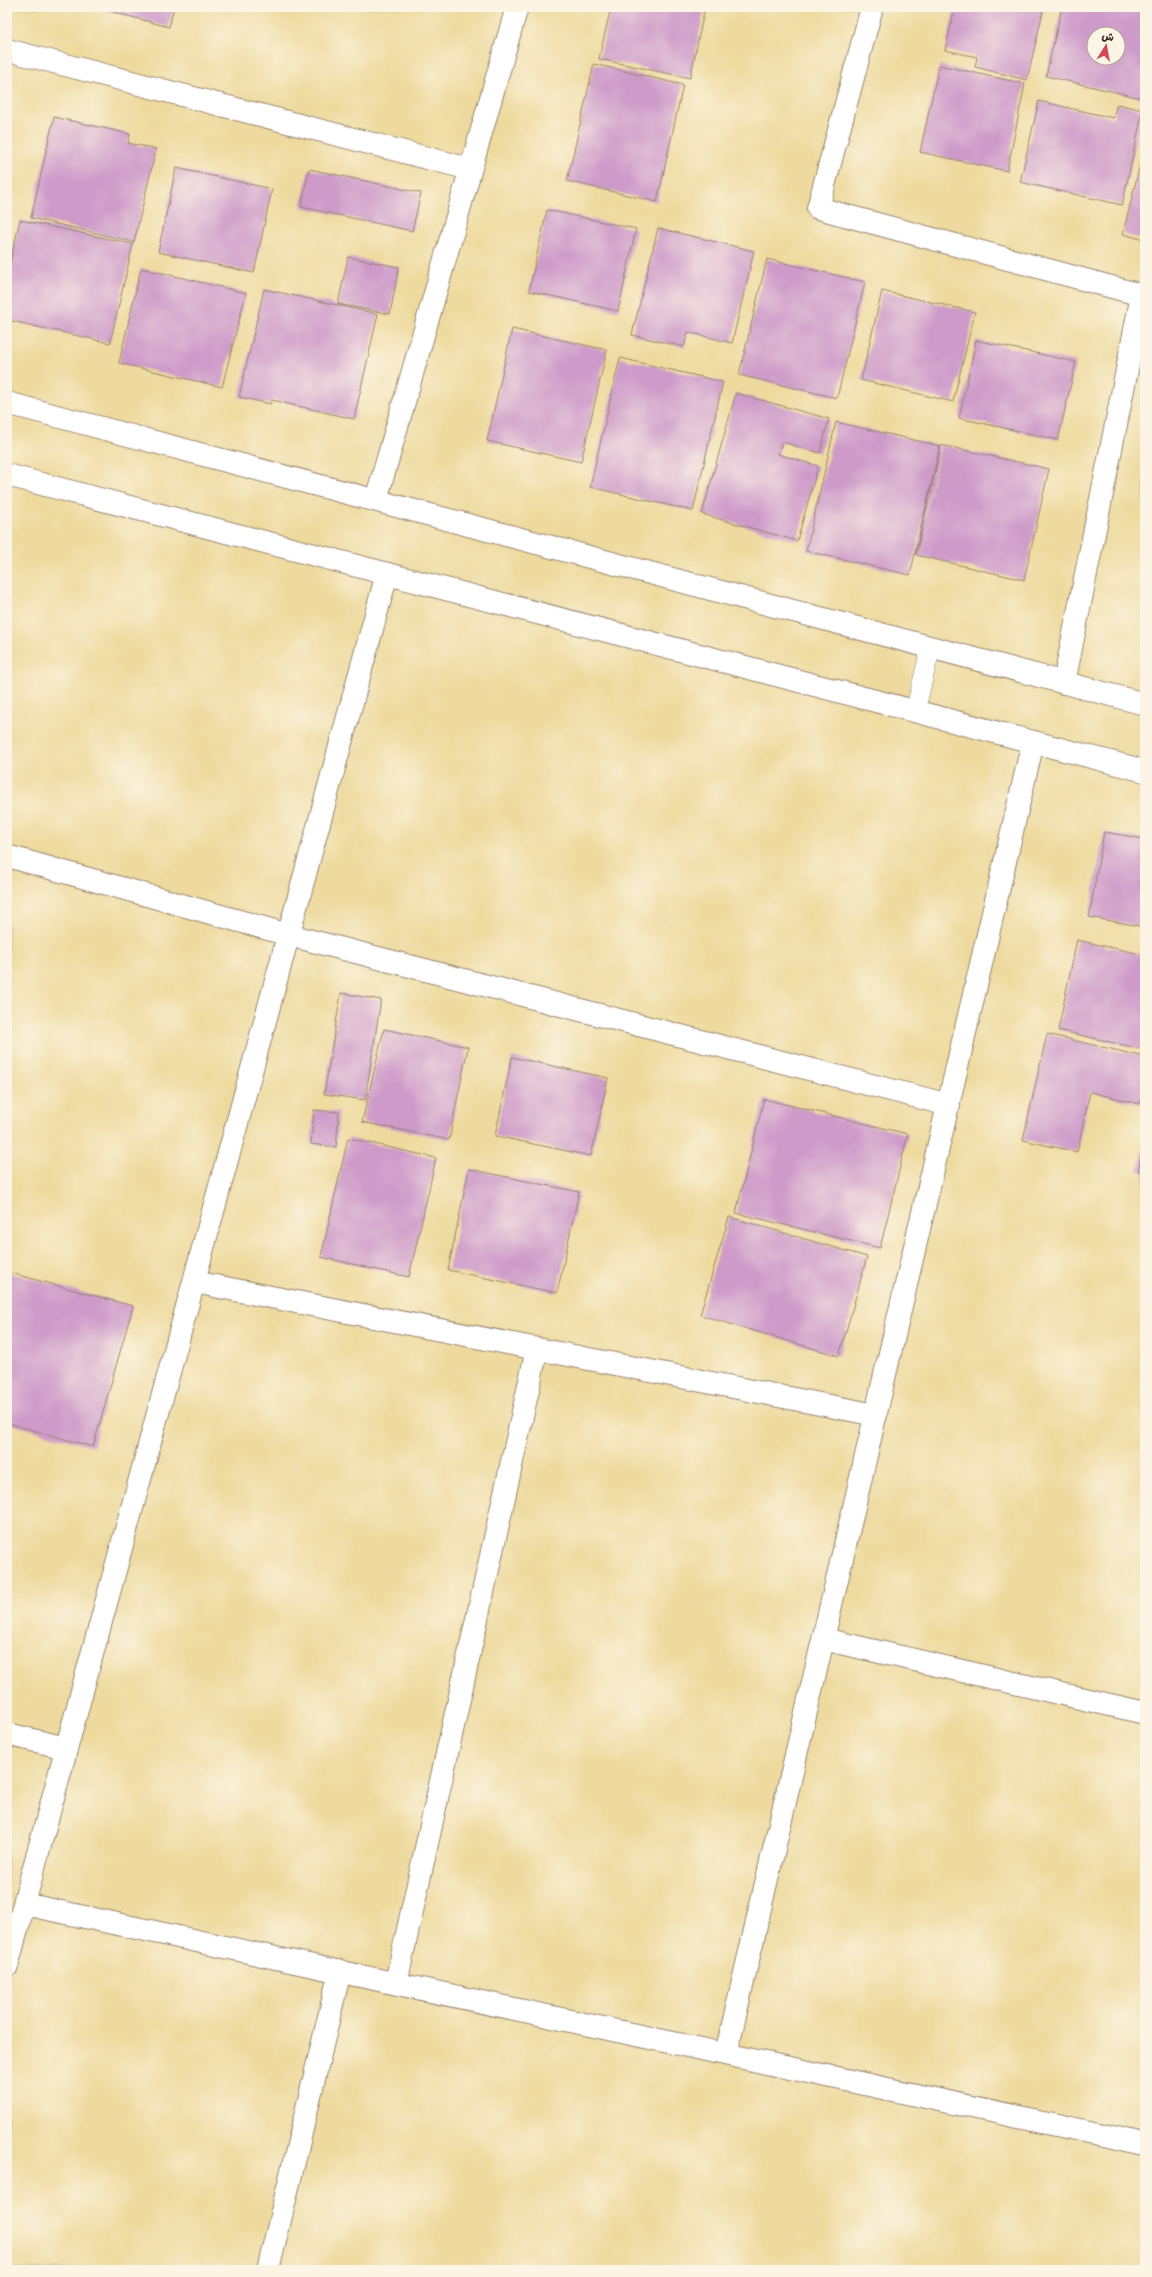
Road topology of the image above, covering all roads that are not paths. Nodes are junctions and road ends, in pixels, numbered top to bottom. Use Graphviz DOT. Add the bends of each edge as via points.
graph roads {
  1 [pos="517,7"];
  2 [pos="872,7"];
  3 [pos="7,50"];
  4 [pos="470,169"];
  5 [pos="1144,296"];
  6 [pos="7,403"];
  7 [pos="7,475"];
  8 [pos="376,500"];
  9 [pos="387,574"];
  10 [pos="931,647"];
  11 [pos="1064,683"];
  12 [pos="1145,704"];
  13 [pos="915,711"];
  14 [pos="1034,742"];
  15 [pos="1145,771"];
  16 [pos="7,856"];
  17 [pos="289,935"];
  18 [pos="949,1105"];
  19 [pos="194,1282"];
  20 [pos="537,1349"];
  21 [pos="876,1415"];
  22 [pos="823,1639"];
  23 [pos="1145,1713"];
  24 [pos="7,1734"];
  25 [pos="66,1748"];
  26 [pos="24,1904"];
  27 [pos="7,1966"];
  28 [pos="340,1971"];
  29 [pos="396,1983"];
  30 [pos="726,2054"];
  31 [pos="1145,2144"];
  32 [pos="268,2270"];
  1 -- 4 [label="street"];
  2 -- 5 [label="street" via="818,208"];
  3 -- 4 [label="street"];
  4 -- 8 [label="street"];
  5 -- 11 [label="street"];
  6 -- 8 [label="street"];
  7 -- 9 [label="street"];
  8 -- 10 [label="street"];
  9 -- 13 [label="street"];
  9 -- 17 [label="street"];
  10 -- 11 [label="street"];
  10 -- 13 [label="lane"];
  11 -- 12 [label="street"];
  13 -- 14 [label="street"];
  14 -- 15 [label="street"];
  14 -- 18 [label="street"];
  16 -- 17 [label="street"];
  17 -- 18 [label="street"];
  17 -- 19 [label="street"];
  18 -- 21 [label="street"];
  19 -- 20 [label="street"];
  19 -- 25 [label="street"];
  20 -- 21 [label="street"];
  20 -- 29 [label="street"];
  21 -- 22 [label="street"];
  22 -- 23 [label="street"];
  22 -- 30 [label="street"];
  24 -- 25 [label="street"];
  25 -- 26 [label="street"];
  26 -- 27 [label="street"];
  26 -- 28 [label="street"];
  28 -- 29 [label="street"];
  28 -- 32 [label="street"];
  29 -- 30 [label="street"];
  30 -- 31 [label="street"];
}
